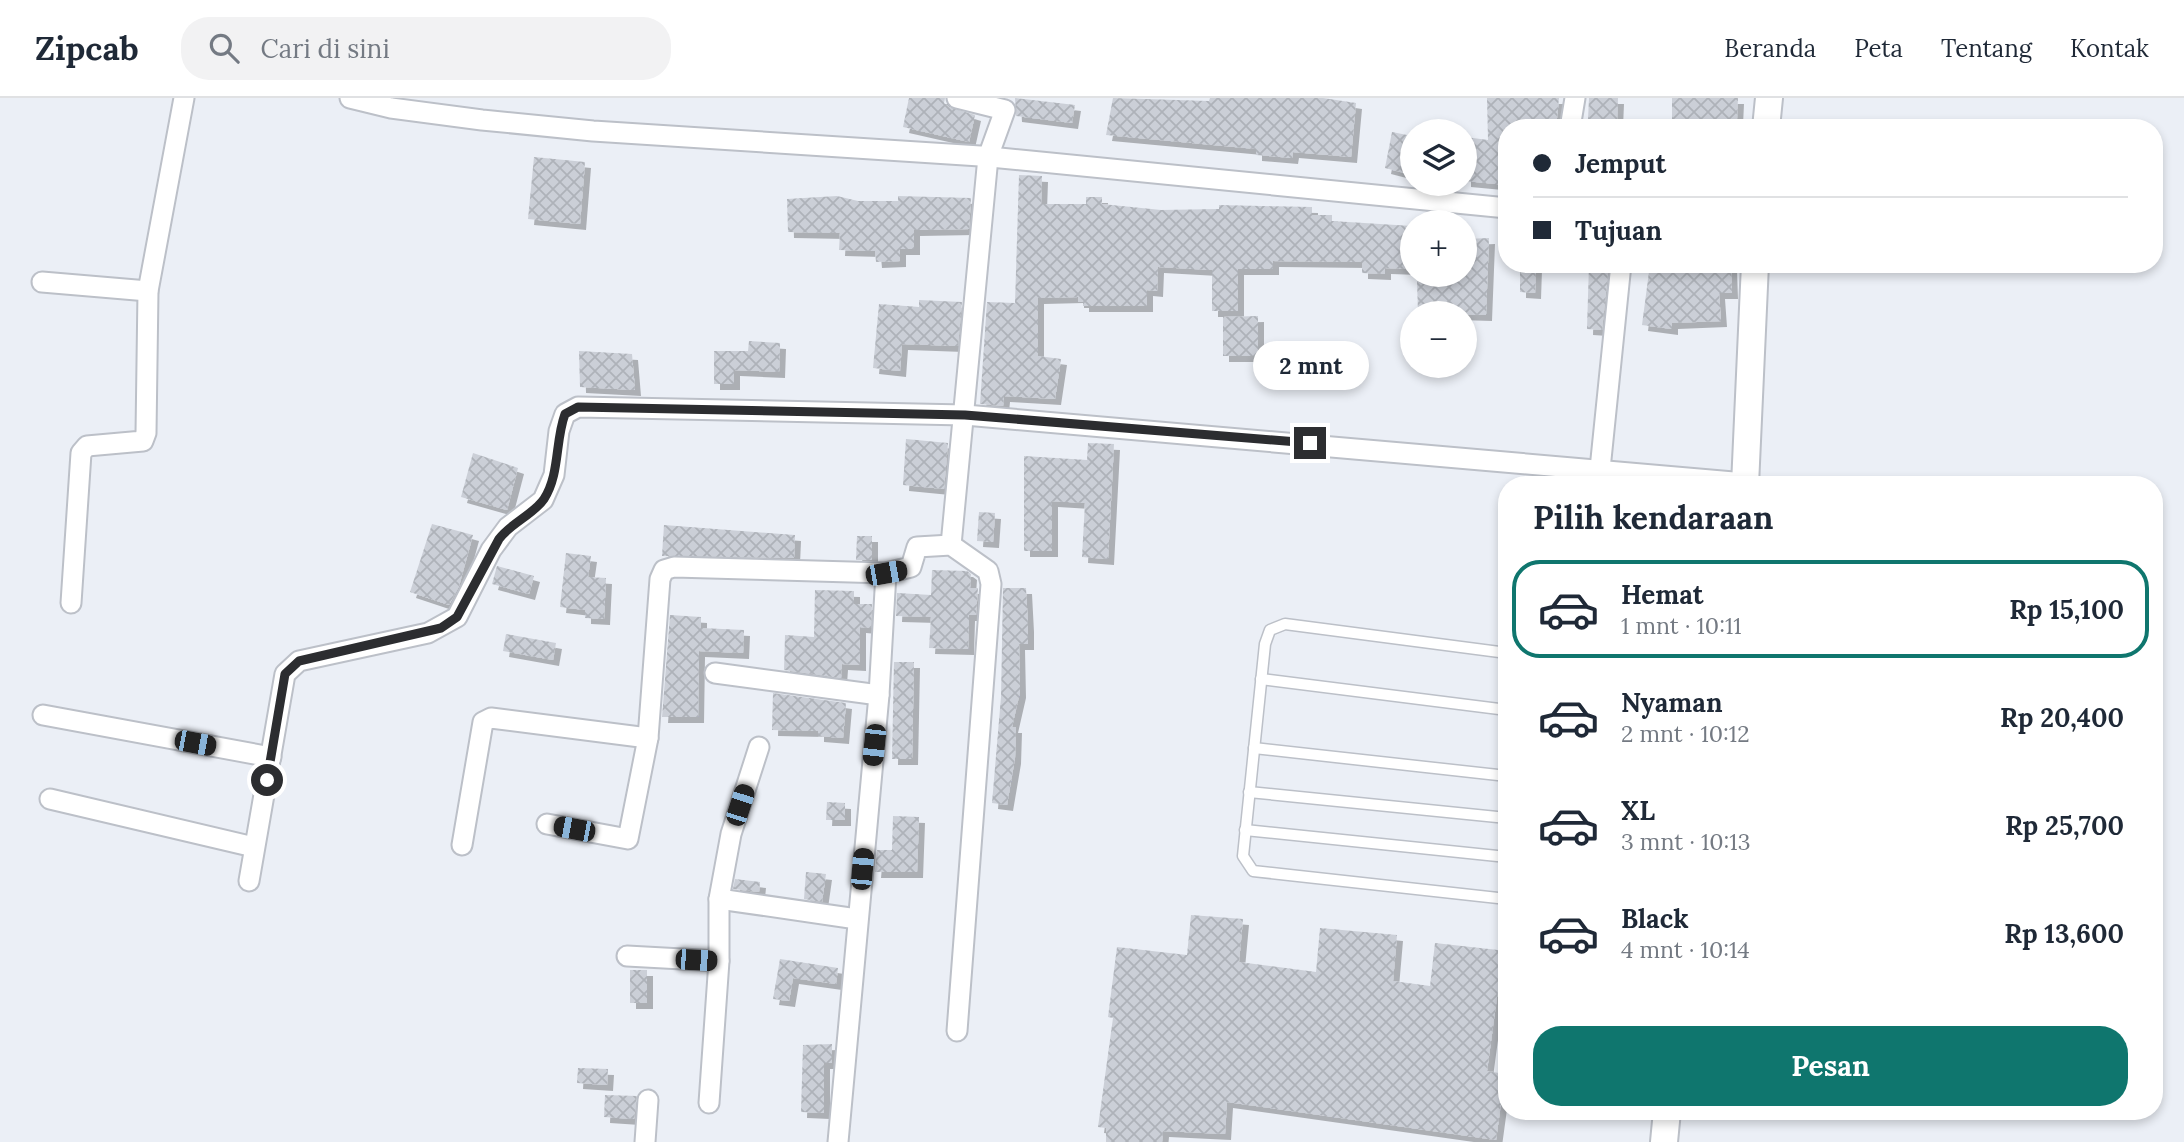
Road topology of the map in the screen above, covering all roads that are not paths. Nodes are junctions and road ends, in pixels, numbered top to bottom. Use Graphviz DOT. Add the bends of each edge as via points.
graph roads {
  1 [pos="184,98"];
  2 [pos="350,98"];
  3 [pos="957,98"];
  4 [pos="1575,98"];
  5 [pos="1769,98"];
  6 [pos="1007,104"];
  7 [pos="1572,119"];
  8 [pos="1767,119"];
  9 [pos="988,157"];
  10 [pos="1498,207"];
  11 [pos="1620,273"];
  12 [pos="1755,273"];
  13 [pos="42,282"];
  14 [pos="148,290"];
  15 [pos="965,415"];
  16 [pos="1600,469"];
  17 [pos="1668,476"];
  18 [pos="1745,476"];
  19 [pos="951,545"];
  20 [pos="886,573"];
  21 [pos="71,603"];
  22 [pos="1498,652"];
  23 [pos="715,673"];
  24 [pos="1261,679"];
  25 [pos="879,695"];
  26 [pos="1498,709"];
  27 [pos="43,715"];
  28 [pos="648,738"];
  29 [pos="759,747"];
  30 [pos="1254,748"];
  31 [pos="271,757"];
  32 [pos="1498,775"];
  33 [pos="1249,792"];
  34 [pos="50,799"];
  35 [pos="1498,817"];
  36 [pos="547,824"];
  37 [pos="1245,830"];
  38 [pos="462,845"];
  39 [pos="254,847"];
  40 [pos="1498,856"];
  41 [pos="249,881"];
  42 [pos="1498,898"];
  43 [pos="719,899"];
  44 [pos="858,919"];
  45 [pos="627,956"];
  46 [pos="719,961"];
  47 [pos="957,1031"];
  48 [pos="648,1100"];
  49 [pos="709,1103"];
  50 [pos="1666,1120"];
  51 [pos="645,1142"];
  52 [pos="838,1142"];
  53 [pos="1664,1142"];
  1 -- 14 [label="street"];
  2 -- 9 [label="street" via="391,108 579,130"];
  3 -- 6 [label="street"];
  4 -- 7 [label="street"];
  5 -- 8 [label="main road"];
  6 -- 9 [label="street"];
  9 -- 10 [label="street"];
  9 -- 15 [label="street"];
  11 -- 16 [label="street"];
  12 -- 18 [label="main road"];
  13 -- 14 [label="street"];
  14 -- 21 [label="street" via="146,433 143,442 87,446 81,453"];
  15 -- 16 [label="street"];
  15 -- 19 [label="street"];
  15 -- 31 [label="street" via="578,407 565,414 559,430 554,475 544,500 508,527 457,617 428,633 299,661 285,674"];
  16 -- 17 [label="street"];
  19 -- 20 [label="street" via="918,547 911,567"];
  19 -- 47 [label="street" via="988,571 991,584"];
  20 -- 25 [label="street"];
  20 -- 28 [label="street" via="664,570"];
  22 -- 24 [label="lane" via="1277,625 1265,643"];
  23 -- 25 [label="street"];
  24 -- 26 [label="lane"];
  24 -- 30 [label="lane"];
  25 -- 44 [label="street"];
  27 -- 31 [label="street"];
  28 -- 36 [label="street" via="628,839"];
  28 -- 38 [label="street" via="491,718 483,722"];
  29 -- 43 [label="street" via="731,834"];
  30 -- 32 [label="lane"];
  30 -- 33 [label="lane"];
  31 -- 39 [label="street"];
  33 -- 35 [label="lane"];
  33 -- 37 [label="lane"];
  34 -- 39 [label="street"];
  37 -- 40 [label="lane"];
  37 -- 42 [label="lane" via="1243,856 1253,871"];
  39 -- 41 [label="street"];
  43 -- 44 [label="street"];
  43 -- 46 [label="street"];
  44 -- 52 [label="street"];
  45 -- 46 [label="street"];
  46 -- 49 [label="street"];
  48 -- 51 [label="street"];
  50 -- 53 [label="main road"];
}
